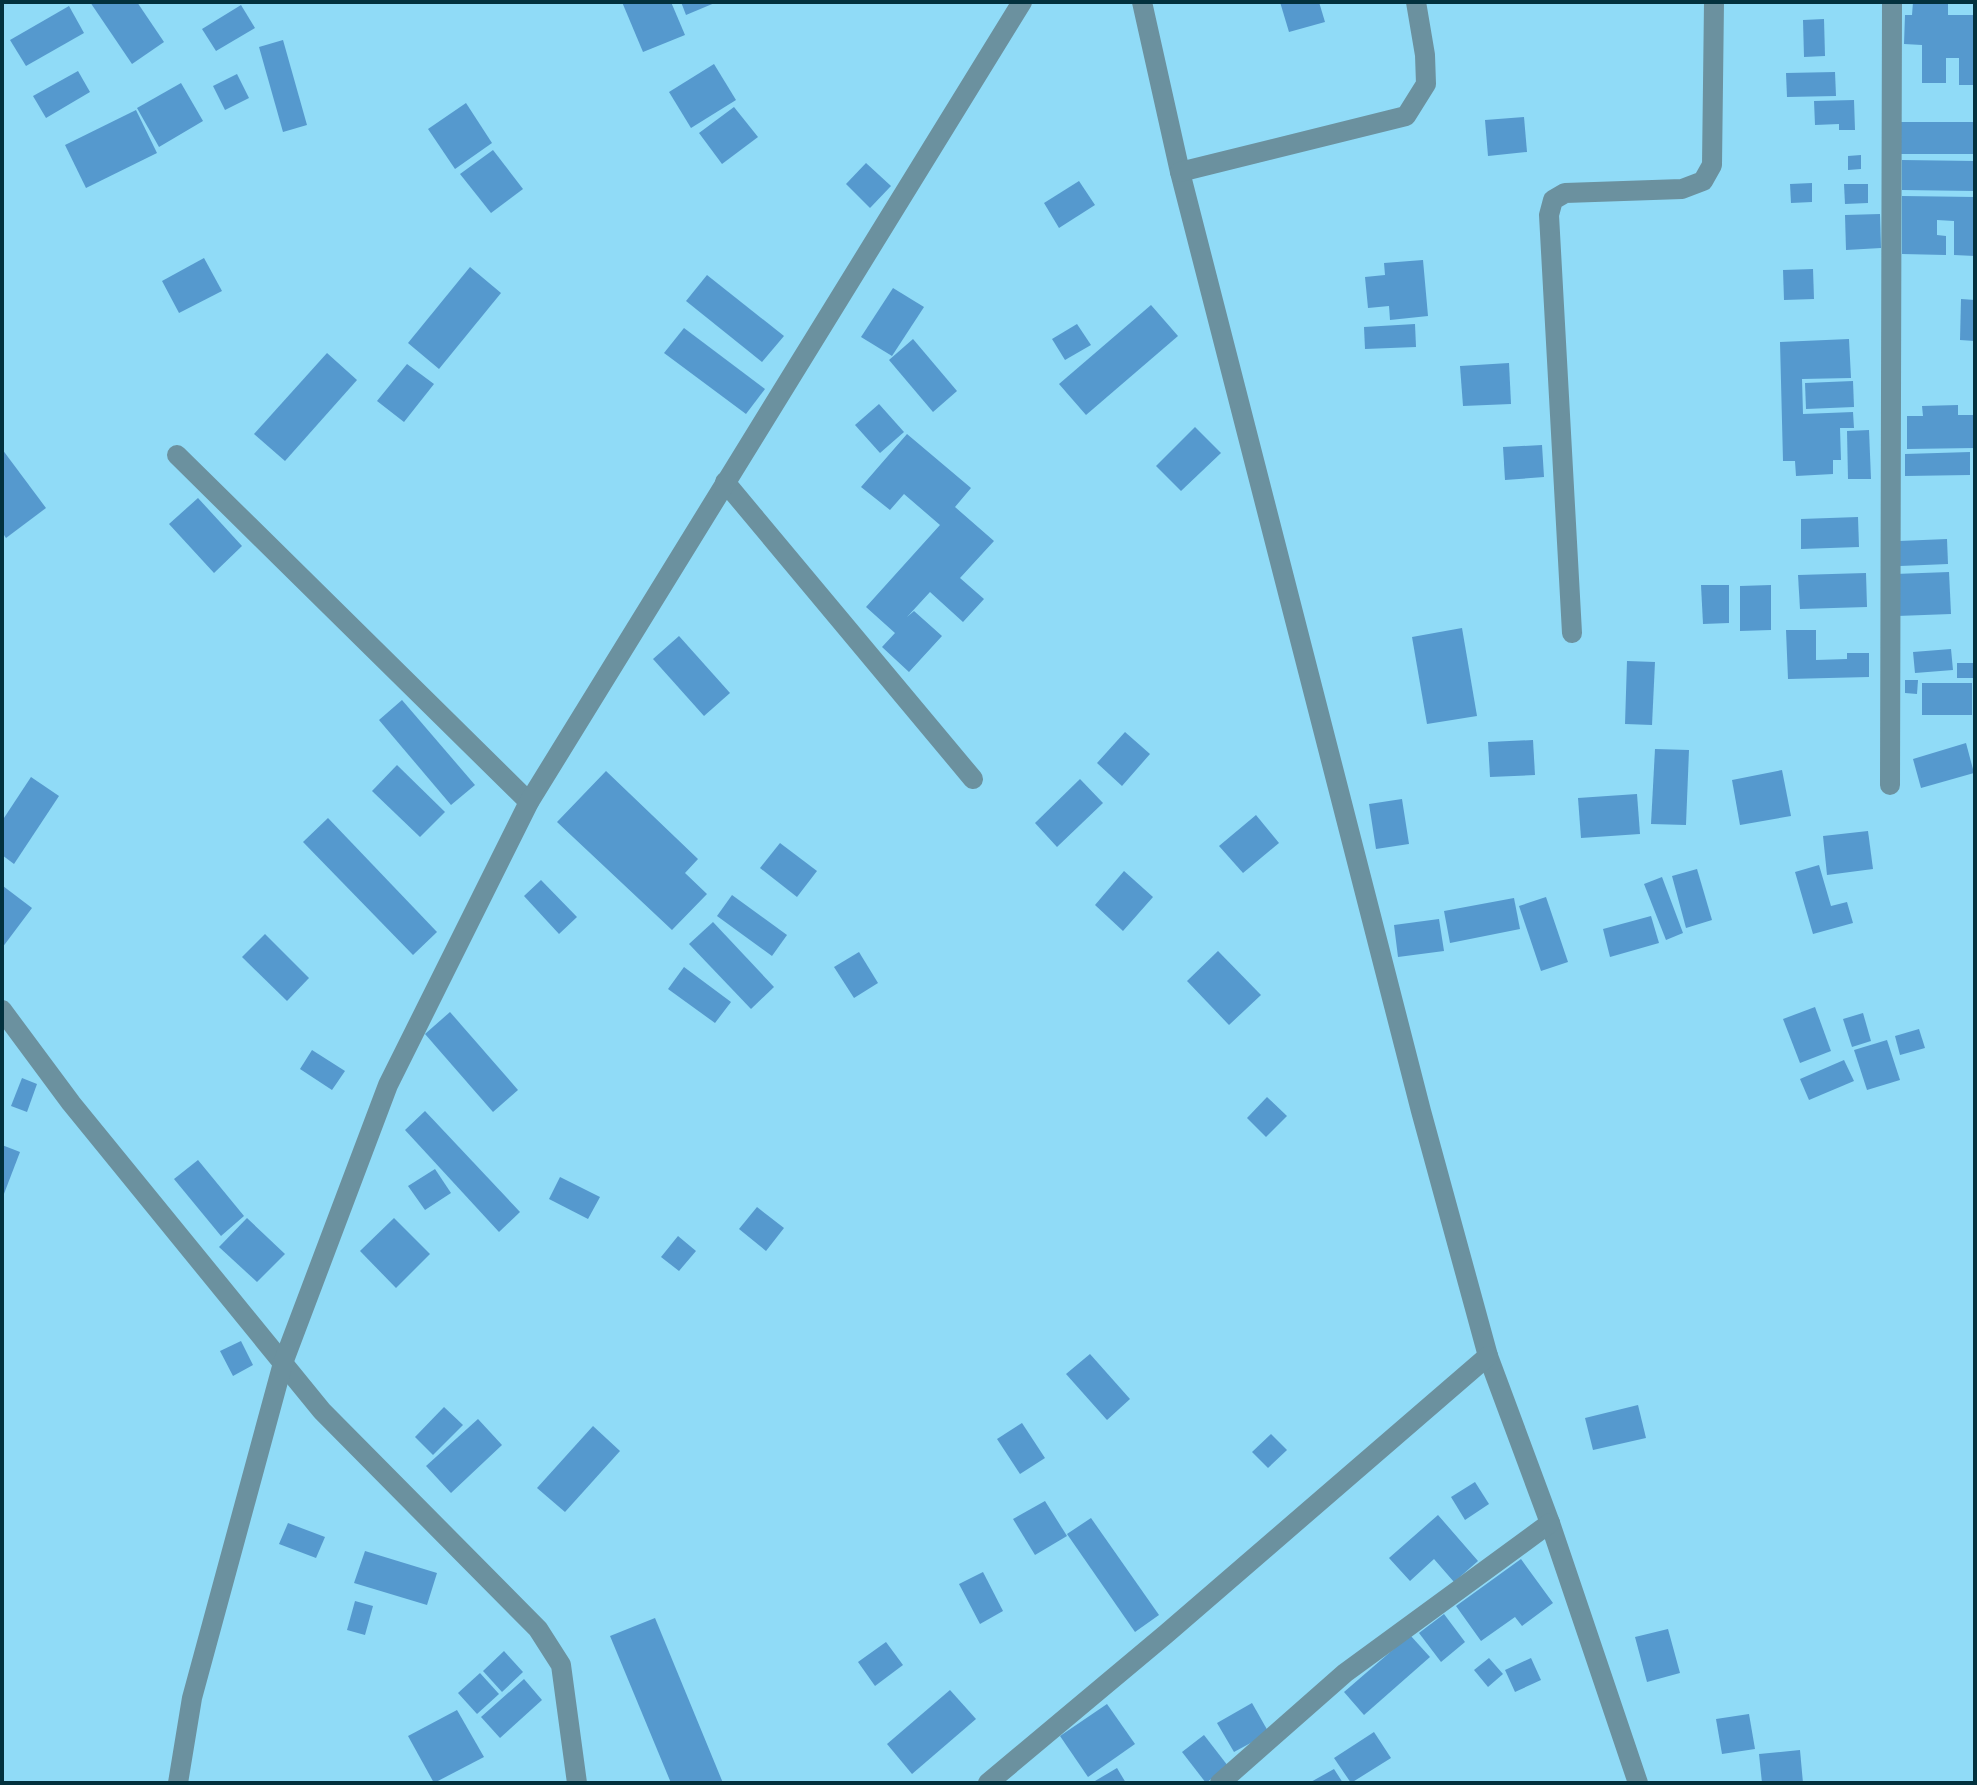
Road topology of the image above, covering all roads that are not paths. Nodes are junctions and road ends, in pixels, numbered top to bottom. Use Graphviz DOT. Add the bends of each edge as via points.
graph roads {
  1 [pos="1022,2"];
  2 [pos="1142,2"];
  3 [pos="1416,2"];
  4 [pos="1714,2"];
  5 [pos="1892,2"];
  6 [pos="1180,172"];
  7 [pos="177,455"];
  8 [pos="725,482"];
  9 [pos="1572,633"];
  10 [pos="973,779"];
  11 [pos="1890,785"];
  12 [pos="529,802"];
  13 [pos="2,1010"];
  14 [pos="1488,1356"];
  15 [pos="283,1363"];
  16 [pos="1550,1523"];
  17 [pos="178,1783"];
  18 [pos="577,1783"];
  19 [pos="988,1783"];
  20 [pos="1220,1783"];
  21 [pos="1638,1783"];
  1 -- 8 [label="street"];
  2 -- 6 [label="street"];
  3 -- 6 [label="street" via="1426,84 1406,116"];
  4 -- 9 [label="street" via="1712,165 1703,181 1682,189 1565,193 1553,200 1549,215"];
  5 -- 11 [label="street"];
  6 -- 14 [label="street"];
  7 -- 12 [label="street"];
  8 -- 10 [label="street"];
  8 -- 12 [label="street"];
  12 -- 15 [label="street" via="388,1085"];
  13 -- 15 [label="street"];
  14 -- 16 [label="street"];
  14 -- 19 [label="street"];
  15 -- 17 [label="street" via="192,1698"];
  15 -- 18 [label="street" via="322,1411 538,1629 561,1665"];
  16 -- 20 [label="street" via="1345,1673"];
  16 -- 21 [label="street"];
}
